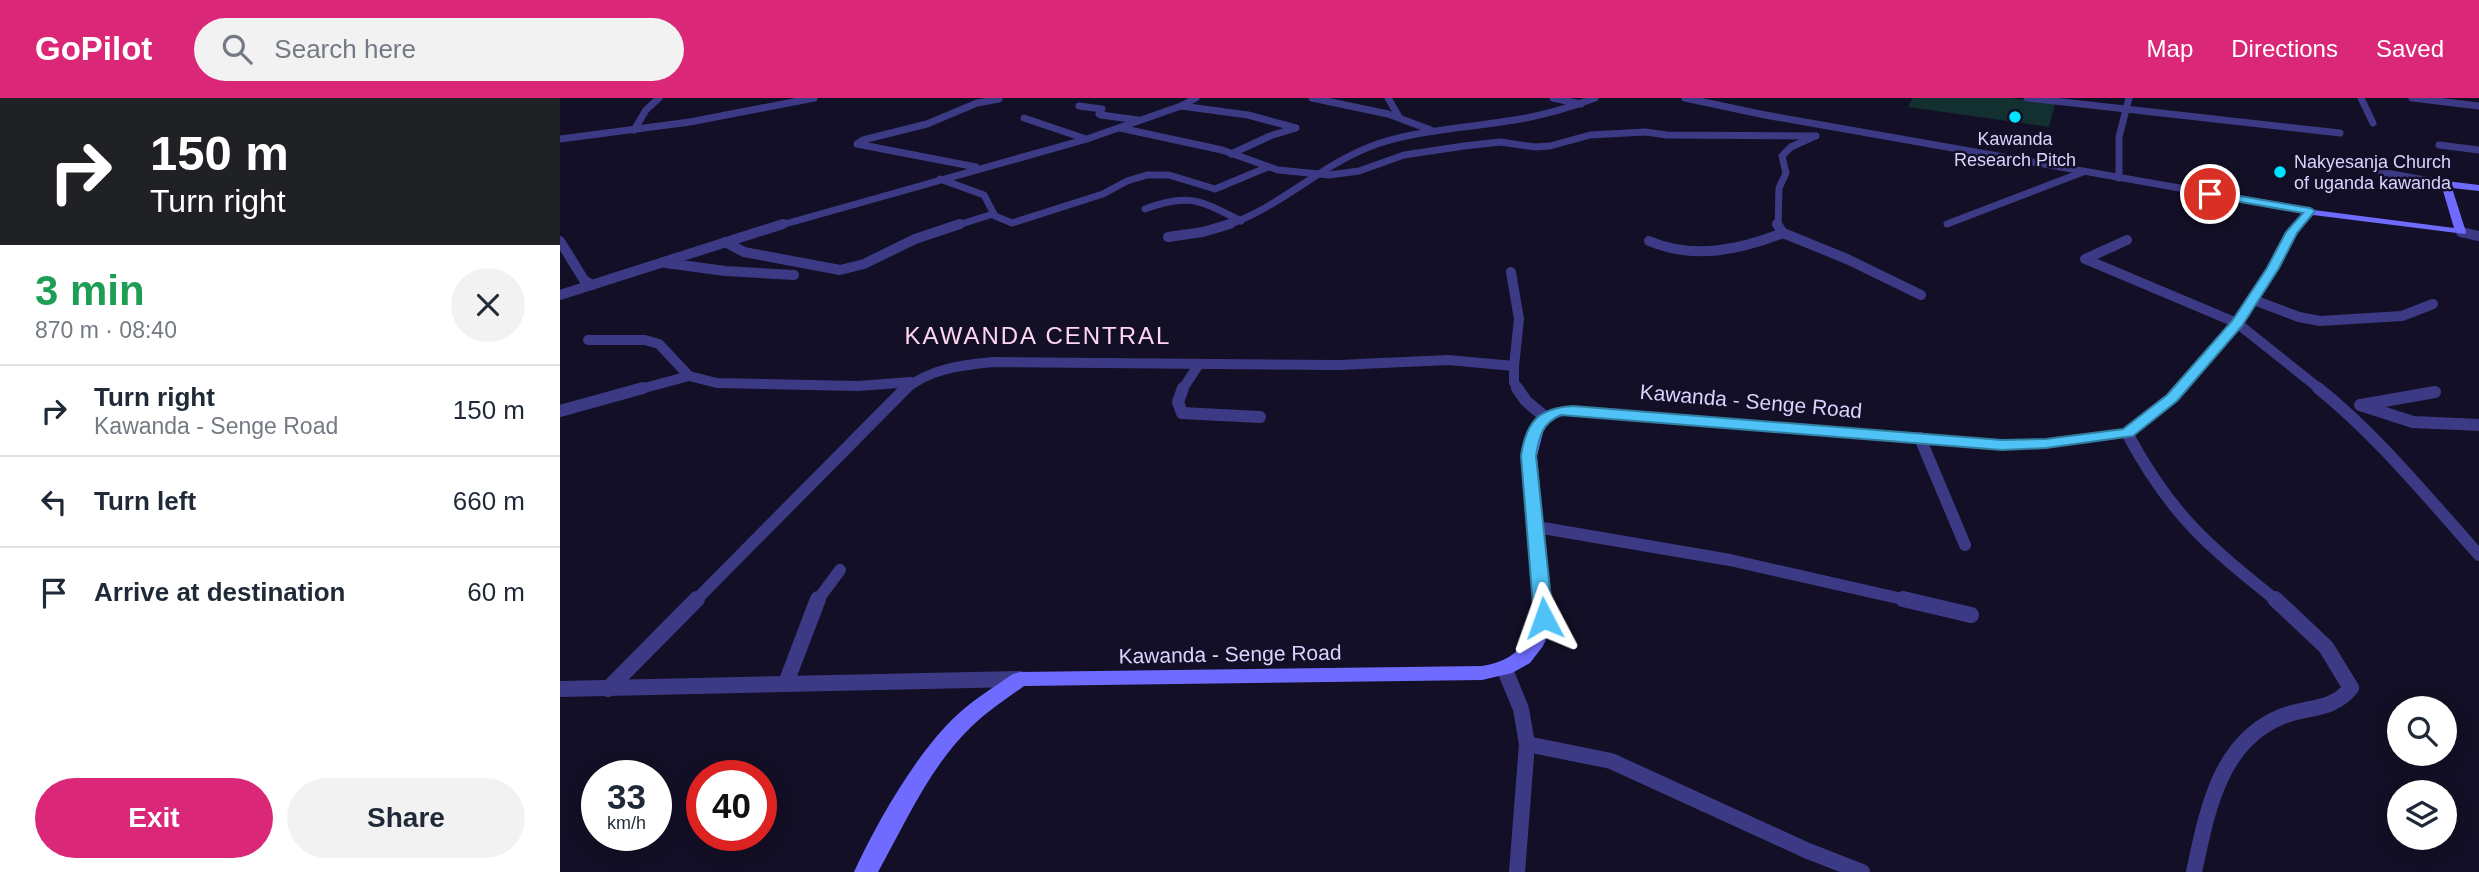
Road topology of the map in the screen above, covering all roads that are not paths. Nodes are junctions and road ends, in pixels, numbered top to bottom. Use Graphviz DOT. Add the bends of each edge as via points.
graph roads {
  1 [pos="659,98"];
  2 [pos="814,98"];
  3 [pos="1196,98"];
  4 [pos="1312,98"];
  5 [pos="1388,98"];
  6 [pos="1553,98"];
  7 [pos="1595,98"];
  8 [pos="1685,98"];
  9 [pos="2027,98"];
  10 [pos="2129,98"];
  11 [pos="2361,98"];
  12 [pos="2412,98"];
  13 [pos="999,99"];
  14 [pos="2421,99"];
  15 [pos="788,100"];
  16 [pos="2477,103"];
  17 [pos="1582,104"];
  18 [pos="1079,106"];
  19 [pos="1181,106"];
  20 [pos="2123,113"];
  21 [pos="1399,117"];
  22 [pos="1024,118"];
  23 [pos="1142,120"];
  24 [pos="2373,123"];
  25 [pos="1120,128"];
  26 [pos="1847,129"];
  27 [pos="634,130"];
  28 [pos="1431,130"];
  29 [pos="2340,133"];
  30 [pos="1816,136"];
  31 [pos="560,139"];
  32 [pos="1087,139"];
  33 [pos="2439,145"];
  34 [pos="2479,150"];
  35 [pos="1231,154"];
  36 [pos="1268,167"];
  37 [pos="980,168"];
  38 [pos="2083,172"];
  39 [pos="2381,172"];
  40 [pos="1316,174"];
  41 [pos="2119,178"];
  42 [pos="940,179"];
  43 [pos="2446,184"];
  44 [pos="2479,188"];
  45 [pos="1145,209"];
  46 [pos="2310,211"];
  47 [pos="993,214"];
  48 [pos="1241,221"];
  49 [pos="1947,225"];
  50 [pos="2461,232"];
  51 [pos="1783,233"];
  52 [pos="2479,236"];
  53 [pos="1168,237"];
  54 [pos="2127,240"];
  55 [pos="560,241"];
  56 [pos="1649,241"];
  57 [pos="725,242"];
  58 [pos="662,263"];
  59 [pos="1511,272"];
  60 [pos="794,275"];
  61 [pos="592,285"];
  62 [pos="560,295"];
  63 [pos="1921,295"];
  64 [pos="2254,300"];
  65 [pos="2433,304"];
  66 [pos="2237,323"];
  67 [pos="588,340"];
  68 [pos="1199,364"];
  69 [pos="1514,366"];
  70 [pos="689,376"];
  71 [pos="912,382"];
  72 [pos="2435,392"];
  73 [pos="2339,405"];
  74 [pos="2360,405"];
  75 [pos="560,411"];
  76 [pos="1545,416"];
  77 [pos="1260,417"];
  78 [pos="2479,425"];
  79 [pos="2127,433"];
  80 [pos="1920,438"];
  81 [pos="1537,527"];
  82 [pos="1965,545"];
  83 [pos="2479,555"];
  84 [pos="840,570"];
  85 [pos="1972,615"];
  86 [pos="1505,670"];
  87 [pos="1020,679"];
  88 [pos="786,683"];
  89 [pos="560,689"];
  90 [pos="608,690"];
  91 [pos="1527,744"];
  92 [pos="866,872"];
  93 [pos="1517,872"];
  94 [pos="1862,872"];
  95 [pos="2194,872"];
  1 -- 27 [label="street"];
  2 -- 15 [label="street"];
  3 -- 19 [label="street"];
  4 -- 21 [label="street"];
  5 -- 21 [label="street"];
  6 -- 17 [label="street"];
  7 -- 17 [label="street"];
  8 -- 26 [label="street"];
  9 -- 20 [label="street"];
  10 -- 20 [label="street"];
  11 -- 24 [label="street"];
  12 -- 14 [label="street"];
  13 -- 37 [label="street" via="857,144"];
  14 -- 16 [label="street"];
  15 -- 27 [label="street" via="736,114"];
  17 -- 28 [label="street" via="1531,118"];
  18 -- 23 [label="street" via="1102,108 1101,115"];
  19 -- 23 [label="street"];
  19 -- 35 [label="street" via="1296,128"];
  20 -- 29 [label="street"];
  20 -- 41 [label="street"];
  21 -- 28 [label="street"];
  22 -- 32 [label="street"];
  23 -- 25 [label="street"];
  25 -- 32 [label="street"];
  25 -- 35 [label="street"];
  26 -- 30 [label="street"];
  26 -- 38 [label="street"];
  27 -- 31 [label="street"];
  28 -- 40 [label="street" via="1353,153"];
  30 -- 40 [label="street" via="1590,135 1550,146 1500,142 1464,146 1405,155 1352,173"];
  30 -- 51 [label="street" via="1782,156 1786,173 1779,188 1777,225"];
  32 -- 37 [label="street"];
  33 -- 34 [label="street"];
  35 -- 36 [label="street"];
  36 -- 40 [label="street"];
  36 -- 47 [label="street" via="1215,188 1169,175 1147,175 1019,223"];
  37 -- 42 [label="street"];
  38 -- 41 [label="street"];
  38 -- 49 [label="street"];
  39 -- 43 [label="street"];
  40 -- 48 [label="street" via="1270,208"];
  41 -- 46 [label="street"];
  42 -- 47 [label="street" via="982,194"];
  42 -- 57 [label="street"];
  43 -- 44 [label="street"];
  43 -- 50 [label="street"];
  45 -- 48 [label="street" via="1180,198"];
  46 -- 50 [label="street"];
  46 -- 64 [label="street" via="2292,232"];
  47 -- 57 [label="street" via="840,270 744,252"];
  48 -- 53 [label="street"];
  50 -- 52 [label="street"];
  51 -- 56 [label="street" via="1755,243 1687,252"];
  51 -- 63 [label="street"];
  54 -- 66 [label="street" via="2085,259"];
  55 -- 61 [label="street" via="584,280"];
  57 -- 58 [label="street"];
  58 -- 60 [label="street"];
  58 -- 61 [label="street"];
  59 -- 69 [label="street" via="1520,333"];
  61 -- 62 [label="street"];
  64 -- 65 [label="street" via="2320,321 2402,316"];
  64 -- 66 [label="street"];
  66 -- 73 [label="street"];
  66 -- 79 [label="street" via="2172,398"];
  67 -- 70 [label="street" via="659,344"];
  68 -- 69 [label="street" via="1338,365 1448,358"];
  68 -- 71 [label="street" via="993,362 960,365"];
  68 -- 77 [label="street" via="1177,401 1182,413"];
  69 -- 76 [label="street" via="1520,396"];
  70 -- 71 [label="street" via="717,383 858,386"];
  70 -- 75 [label="street"];
  71 -- 90 [label="street"];
  72 -- 74 [label="street"];
  73 -- 74 [label="street"];
  73 -- 83 [label="street"];
  74 -- 78 [label="street" via="2413,422"];
  76 -- 80 [label="street, Kawanda - Senge Road" via="1573,410"];
  76 -- 81 [label="street" via="1532,435 1529,456"];
  79 -- 80 [label="street, Kawanda - Senge Road" via="2002,445"];
  79 -- 95 [label="street" via="2169,506 2320,642 2343,668 2351,688 2343,700 2328,707 2284,716 2257,729 2234,751 2208,808"];
  80 -- 82 [label="street"];
  81 -- 85 [label="street" via="1730,560"];
  81 -- 86 [label="street" via="1544,618 1541,633 1523,659"];
  84 -- 88 [label="street" via="820,595"];
  86 -- 87 [label="street, Kawanda - Senge Road"];
  86 -- 91 [label="street" via="1521,709"];
  87 -- 88 [label="street"];
  87 -- 92 [label="street" via="986,701 957,728 924,769"];
  88 -- 90 [label="street"];
  89 -- 90 [label="street"];
  91 -- 93 [label="street"];
  91 -- 94 [label="street" via="1611,761"];
}
